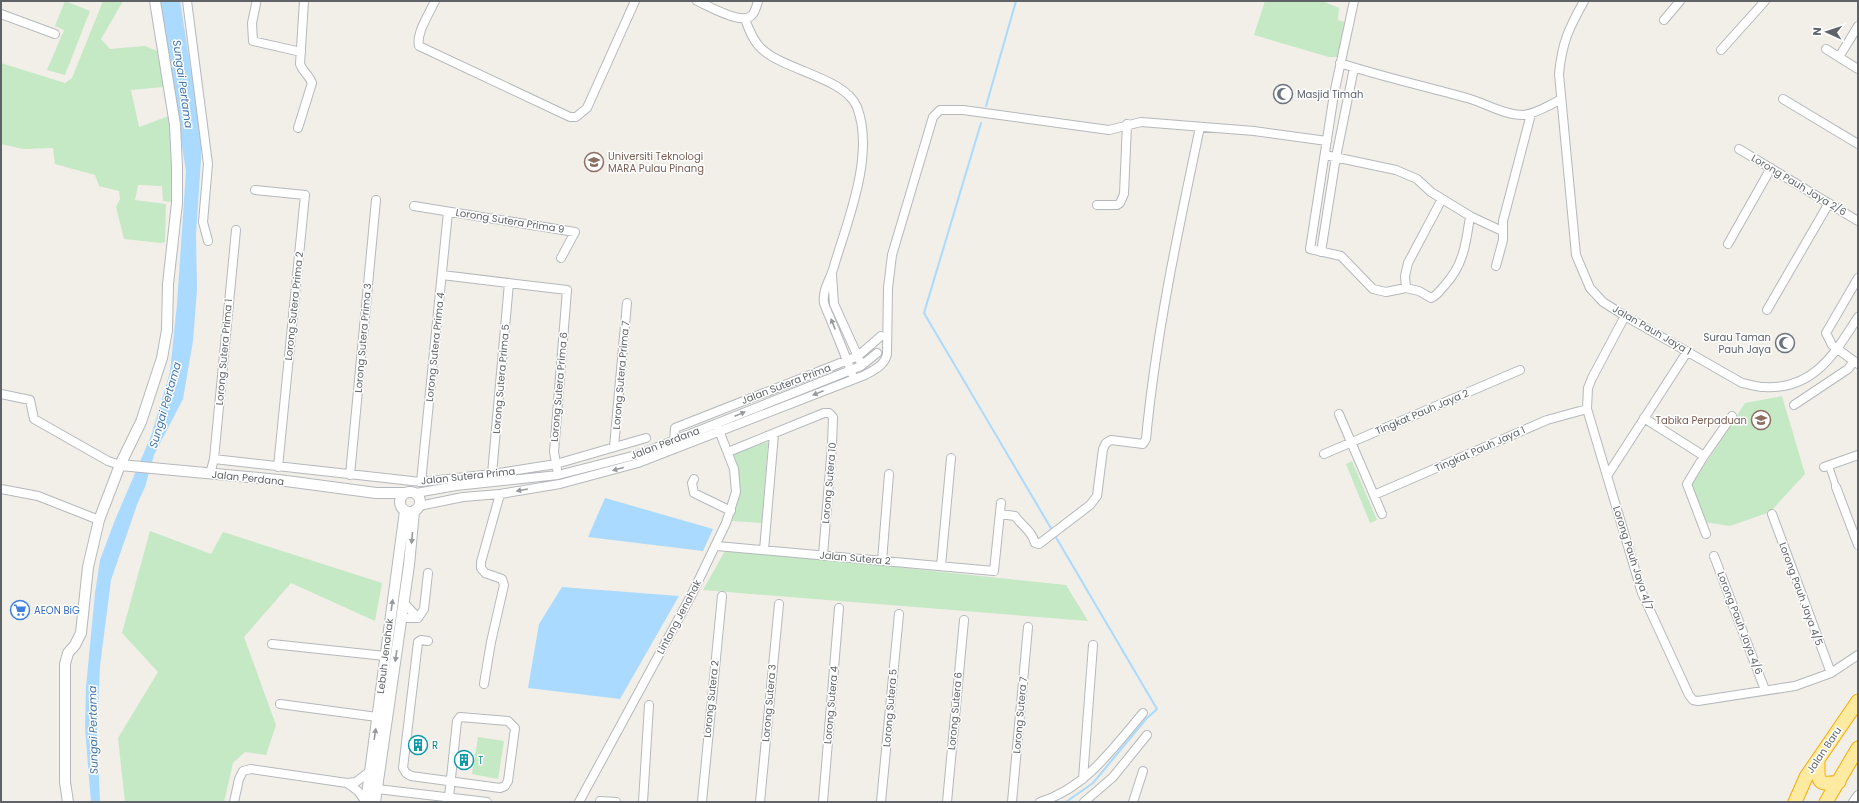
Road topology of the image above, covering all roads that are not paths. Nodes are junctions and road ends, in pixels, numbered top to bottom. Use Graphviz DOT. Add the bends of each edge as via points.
graph roads {
  1 [pos="155,1"];
  2 [pos="187,1"];
  3 [pos="304,1"];
  4 [pos="435,1"];
  5 [pos="635,1"];
  6 [pos="697,1"];
  7 [pos="758,1"];
  8 [pos="1354,1"];
  9 [pos="1584,1"];
  10 [pos="1680,1"];
  11 [pos="1765,1"];
  12 [pos="256,4"];
  13 [pos="1,14"];
  14 [pos="745,19"];
  15 [pos="1664,20"];
  16 [pos="1858,26"];
  17 [pos="55,34"];
  18 [pos="1826,49"];
  19 [pos="1721,50"];
  20 [pos="301,52"];
  21 [pos="1839,57"];
  22 [pos="1340,63"];
  23 [pos="1354,68"];
  24 [pos="1858,69"];
  25 [pos="1783,99"];
  26 [pos="1560,100"];
  27 [pos="1531,114"];
  28 [pos="1127,124"];
  29 [pos="1200,127"];
  30 [pos="298,128"];
  31 [pos="1327,141"];
  32 [pos="1858,144"];
  33 [pos="1740,149"];
  34 [pos="1325,155"];
  35 [pos="1336,157"];
  36 [pos="1771,168"];
  37 [pos="255,190"];
  38 [pos="1442,199"];
  39 [pos="376,200"];
  40 [pos="1829,203"];
  41 [pos="1097,205"];
  42 [pos="414,206"];
  43 [pos="448,212"];
  44 [pos="1470,216"];
  45 [pos="1858,221"];
  46 [pos="236,230"];
  47 [pos="1502,230"];
  48 [pos="208,241"];
  49 [pos="1728,244"];
  50 [pos="1321,252"];
  51 [pos="561,258"];
  52 [pos="1496,266"];
  53 [pos="442,275"];
  54 [pos="832,275"];
  55 [pos="1858,278"];
  56 [pos="509,283"];
  57 [pos="1406,288"];
  58 [pos="627,303"];
  59 [pos="1767,310"];
  60 [pos="1625,316"];
  61 [pos="1858,317"];
  62 [pos="881,336"];
  63 [pos="1838,350"];
  64 [pos="1687,352"];
  65 [pos="877,353"];
  66 [pos="858,356"];
  67 [pos="847,360"];
  68 [pos="1856,362"];
  69 [pos="862,366"];
  70 [pos="851,370"];
  71 [pos="1520,370"];
  72 [pos="865,375"];
  73 [pos="854,379"];
  74 [pos="1,394"];
  75 [pos="1794,406"];
  76 [pos="1587,409"];
  77 [pos="1339,414"];
  78 [pos="1732,416"];
  79 [pos="1644,418"];
  80 [pos="716,424"];
  81 [pos="720,432"];
  82 [pos="774,434"];
  83 [pos="646,438"];
  84 [pos="674,441"];
  85 [pos="1352,442"];
  86 [pos="614,447"];
  87 [pos="728,452"];
  88 [pos="1324,454"];
  89 [pos="1858,455"];
  90 [pos="1704,456"];
  91 [pos="214,458"];
  92 [pos="950,458"];
  93 [pos="556,464"];
  94 [pos="120,465"];
  95 [pos="278,467"];
  96 [pos="1826,467"];
  97 [pos="210,474"];
  98 [pos="492,474"];
  99 [pos="889,474"];
  100 [pos="350,475"];
  101 [pos="558,475"];
  102 [pos="1607,476"];
  103 [pos="694,479"];
  104 [pos="421,482"];
  105 [pos="560,484"];
  106 [pos="1836,487"];
  107 [pos="1,489"];
  108 [pos="376,493"];
  109 [pos="404,493"];
  110 [pos="416,493"];
  111 [pos="500,494"];
  112 [pos="1374,495"];
  113 [pos="1001,503"];
  114 [pos="409,508"];
  115 [pos="731,511"];
  116 [pos="1000,514"];
  117 [pos="1382,514"];
  118 [pos="1772,514"];
  119 [pos="99,520"];
  120 [pos="1706,534"];
  121 [pos="1858,545"];
  122 [pos="716,546"];
  123 [pos="764,550"];
  124 [pos="823,555"];
  125 [pos="1714,556"];
  126 [pos="882,561"];
  127 [pos="941,566"];
  128 [pos="428,573"];
  129 [pos="722,596"];
  130 [pos="404,603"];
  131 [pos="778,604"];
  132 [pos="839,608"];
  133 [pos="899,614"];
  134 [pos="402,618"];
  135 [pos="418,618"];
  136 [pos="964,620"];
  137 [pos="1028,627"];
  138 [pos="428,640"];
  139 [pos="272,644"];
  140 [pos="1093,646"];
  141 [pos="1858,655"];
  142 [pos="385,656"];
  143 [pos="1831,673"];
  144 [pos="484,684"];
  145 [pos="1765,690"];
  146 [pos="1858,701"];
  147 [pos="280,704"];
  148 [pos="649,705"];
  149 [pos="1143,713"];
  150 [pos="377,717"];
  151 [pos="1147,735"];
  152 [pos="1858,748"];
  153 [pos="1818,760"];
  154 [pos="1142,771"];
  155 [pos="370,772"];
  156 [pos="1084,779"];
  157 [pos="450,782"];
  158 [pos="1839,782"];
  159 [pos="347,783"];
  160 [pos="377,789"];
  161 [pos="1858,794"];
  162 [pos="449,797"];
  163 [pos="600,801"];
  164 [pos="68,802"];
  165 [pos="234,802"];
  166 [pos="366,802"];
  167 [pos="374,802"];
  168 [pos="487,802"];
  169 [pos="579,802"];
  170 [pos="616,802"];
  171 [pos="643,802"];
  172 [pos="702,802"];
  173 [pos="760,802"];
  174 [pos="823,802"];
  175 [pos="881,802"];
  176 [pos="947,802"];
  177 [pos="1012,802"];
  178 [pos="1040,802"];
  179 [pos="1084,802"];
  180 [pos="1133,802"];
  181 [pos="1795,802"];
  182 [pos="1826,802"];
  183 [pos="1853,802"];
  1 -- 94 [label="street" via="175,125 177,203 168,284 167,330 162,358 141,422"];
  2 -- 48 [label="street" via="208,164 203,222"];
  3 -- 20 [label="street"];
  4 -- 5 [label="street" via="420,34 419,46 570,117 576,117 588,108"];
  6 -- 14 [label="street" via="736,18"];
  7 -- 14 [label="street" via="752,16"];
  8 -- 22 [label="street"];
  9 -- 26 [label="street, Jalan Pauh Jaya 1" via="1567,32 1561,50"];
  10 -- 15 [label="street"];
  11 -- 19 [label="street"];
  12 -- 20 [label="street" via="252,23 253,41"];
  13 -- 17 [label="street"];
  14 -- 54 [label="street" via="763,51 843,89 852,97 856,106 862,131 860,172"];
  16 -- 21 [label="street"];
  18 -- 21 [label="street"];
  20 -- 30 [label="street" via="302,70 310,76 312,83"];
  21 -- 24 [label="street"];
  22 -- 23 [label="street"];
  22 -- 31 [label="street"];
  23 -- 27 [label="street" via="1507,112"];
  23 -- 35 [label="street"];
  25 -- 32 [label="street"];
  26 -- 27 [label="street"];
  26 -- 60 [label="street, Jalan Pauh Jaya 1" via="1576,255 1590,288 1603,302"];
  27 -- 47 [label="street"];
  28 -- 29 [label="street" via="1141,122"];
  28 -- 41 [label="street" via="1124,194 1117,205"];
  28 -- 72 [label="street, Jalan Perdana" via="1109,130 963,110 946,109 936,112 892,255 888,288 886,358 880,366"];
  29 -- 31 [label="street"];
  29 -- 116 [label="street" via="1170,266 1146,439 1143,444 1111,440 1106,443 1097,496 1090,505 1039,544 1035,543 1030,532 1022,527 1015,516"];
  31 -- 34 [label="street"];
  33 -- 36 [label="street, Lorong Pauh Jaya 2/6"];
  34 -- 35 [label="street"];
  34 -- 50 [label="street" via="1310,249"];
  35 -- 38 [label="street" via="1396,170 1417,178"];
  35 -- 50 [label="street"];
  36 -- 40 [label="street, Lorong Pauh Jaya 2/6"];
  36 -- 49 [label="street"];
  37 -- 95 [label="street, Lorong Sutera Prima 2" via="305,195"];
  38 -- 44 [label="street"];
  38 -- 57 [label="street" via="1408,263"];
  39 -- 100 [label="street, Lorong Sutera Prima 3"];
  40 -- 45 [label="street, Lorong Pauh Jaya 2/6"];
  40 -- 59 [label="street"];
  42 -- 43 [label="street, Lorong Sutera Prima 9"];
  43 -- 51 [label="street, Lorong Sutera Prima 9" via="576,232"];
  43 -- 53 [label="street, Lorong Sutera Prima 4"];
  44 -- 47 [label="street"];
  44 -- 57 [label="street" via="1461,263 1452,277 1431,298 1419,291"];
  46 -- 91 [label="street, Lorong Sutera Prima 1"];
  47 -- 52 [label="street" via="1503,240"];
  50 -- 57 [label="street" via="1346,259 1373,289 1386,292"];
  53 -- 56 [label="street"];
  53 -- 104 [label="street, Lorong Sutera Prima 4"];
  54 -- 66 [label="street" via="834,304"];
  67 -- 54 [label="street, one-way" via="824,303 825,288"];
  55 -- 63 [label="street" via="1826,333 1832,345"];
  56 -- 93 [label="street, Lorong Sutera Prima 6" via="567,290 554,452"];
  56 -- 98 [label="street, Lorong Sutera Prima 5"];
  58 -- 86 [label="street, Lorong Sutera Prima 7"];
  60 -- 64 [label="street, Jalan Pauh Jaya 1"];
  60 -- 76 [label="street, Lorong Pauh Jaya 4/7" via="1592,378 1588,388"];
  61 -- 63 [label="street, Jalan Pauh Jaya 1"];
  62 -- 66 [label="street, Jalan Sutera Prima"];
  63 -- 64 [label="street, Jalan Pauh Jaya 1" via="1819,370 1804,379 1764,387 1742,383"];
  63 -- 68 [label="street"];
  64 -- 79 [label="street"];
  65 -- 69 [label="street, Jalan Perdana"];
  66 -- 67 [label="street, Jalan Sutera Prima"];
  66 -- 69 [label="street"];
  67 -- 70 [label="street"];
  67 -- 84 [label="street, Jalan Sutera Prima" via="675,428"];
  68 -- 75 [label="street"];
  69 -- 70 [label="street, Jalan Perdana"];
  69 -- 72 [label="street"];
  70 -- 73 [label="street"];
  80 -- 70 [label="street, Jalan Perdana, one-way"];
  71 -- 85 [label="street, Tingkat Pauh Jaya 2"];
  72 -- 73 [label="street, Jalan Perdana"];
  73 -- 81 [label="street, Jalan Perdana, one-way"];
  74 -- 94 [label="street" via="30,400 34,419 108,461"];
  76 -- 102 [label="street, Lorong Pauh Jaya 4/7"];
  76 -- 112 [label="street, Tingkat Pauh Jaya 1" via="1547,420"];
  77 -- 85 [label="street"];
  78 -- 90 [label="street"];
  79 -- 90 [label="street"];
  79 -- 102 [label="street"];
  80 -- 81 [label="street, Lintang Jenahak"];
  80 -- 84 [label="street, Jalan Perdana"];
  81 -- 87 [label="street, Lintang Jenahak"];
  81 -- 105 [label="street, Jalan Perdana, one-way" via="638,463"];
  82 -- 87 [label="street"];
  82 -- 123 [label="street"];
  82 -- 124 [label="street, Lorong Sutera 10" via="824,413 829,413 833,417"];
  83 -- 86 [label="street, Jalan Sutera Prima"];
  84 -- 101 [label="street, Jalan Perdana" via="640,454"];
  85 -- 88 [label="street, Tingkat Pauh Jaya 2"];
  85 -- 112 [label="street"];
  86 -- 93 [label="street, Jalan Sutera Prima"];
  87 -- 115 [label="street, Lintang Jenahak" via="734,469 736,492"];
  89 -- 96 [label="street"];
  90 -- 120 [label="street" via="1687,484"];
  91 -- 95 [label="street, Jalan Sutera Prima"];
  91 -- 97 [label="street, Lorong Sutera Prima 1"];
  92 -- 127 [label="street"];
  93 -- 98 [label="street, Jalan Sutera Prima"];
  93 -- 101 [label="street, Lorong Sutera Prima 6"];
  94 -- 97 [label="street, Jalan Perdana"];
  94 -- 119 [label="street"];
  95 -- 100 [label="street, Jalan Sutera Prima"];
  96 -- 106 [label="street"];
  97 -- 108 [label="street, Jalan Perdana"];
  98 -- 104 [label="street, Jalan Sutera Prima"];
  99 -- 126 [label="street"];
  100 -- 104 [label="street, Jalan Sutera Prima"];
  101 -- 105 [label="street, Lorong Sutera Prima 6"];
  101 -- 110 [label="street, Jalan Perdana"];
  102 -- 145 [label="street, Lorong Pauh Jaya 4/7" via="1642,593 1689,695 1698,701"];
  103 -- 115 [label="street" via="694,493"];
  105 -- 111 [label="street, Jalan Perdana, one-way"];
  106 -- 121 [label="street"];
  107 -- 119 [label="street" via="38,496"];
  108 -- 109 [label="street, Jalan Perdana"];
  108 -- 114 [label="street, Jalan Perdana"];
  109 -- 110 [label="street, Jalan Perdana"];
  109 -- 114 [label="street" via="400,500"];
  110 -- 114 [label="street" via="420,498"];
  111 -- 114 [label="street, Jalan Perdana" via="463,497"];
  111 -- 144 [label="street" via="481,562 481,568 485,573 502,579 504,585"];
  112 -- 117 [label="street"];
  113 -- 116 [label="street"];
  114 -- 130 [label="street, Lebuh Jenahak, one-way"];
  142 -- 114 [label="street, Lebuh Jenahak, one-way"];
  115 -- 122 [label="street, Lintang Jenahak"];
  116 -- 127 [label="street, Jalan Sutera 2" via="994,571"];
  118 -- 143 [label="street, Lorong Pauh Jaya 4/5"];
  119 -- 164 [label="street" via="88,567 81,633 76,645 68,653 65,664 65,782"];
  122 -- 123 [label="street, Jalan Sutera 2"];
  122 -- 169 [label="street, Lintang Jenahak"];
  123 -- 124 [label="street, Jalan Sutera 2"];
  124 -- 126 [label="street, Jalan Sutera 2"];
  125 -- 145 [label="street, Lorong Pauh Jaya 4/6"];
  126 -- 127 [label="street, Jalan Sutera 2"];
  128 -- 135 [label="street" via="424,609"];
  129 -- 172 [label="street, Lorong Sutera 2"];
  130 -- 134 [label="street, Lebuh Jenahak"];
  130 -- 135 [label="street"];
  131 -- 173 [label="street, Lorong Sutera 3"];
  132 -- 174 [label="street, Lorong Sutera 4"];
  133 -- 175 [label="street, Lorong Sutera 5"];
  134 -- 135 [label="street"];
  134 -- 160 [label="street, Lebuh Jenahak, one-way"];
  136 -- 176 [label="street, Lorong Sutera 6"];
  137 -- 177 [label="street, Lorong Sutera 7"];
  138 -- 157 [label="street" via="418,642 403,768 411,776"];
  139 -- 142 [label="street"];
  140 -- 156 [label="street"];
  141 -- 143 [label="street, Lorong Pauh Jaya 4/7"];
  142 -- 150 [label="street, Lebuh Jenahak"];
  143 -- 145 [label="street, Lorong Pauh Jaya 4/7" via="1795,686"];
  146 -- 153 [label="highway, Jalan Baru"];
  147 -- 150 [label="street"];
  148 -- 171 [label="street"];
  149 -- 156 [label="street" via="1095,770"];
  155 -- 150 [label="street, Lebuh Jenahak, one-way"];
  151 -- 179 [label="street" via="1113,777"];
  152 -- 158 [label="highway"];
  153 -- 158 [label="highway" via="1820,781 1823,784"];
  153 -- 181 [label="highway, Jalan Baru" via="1806,777"];
  154 -- 180 [label="street"];
  155 -- 159 [label="street" via="356,782"];
  155 -- 166 [label="street, Lebuh Jenahak"];
  156 -- 178 [label="street" via="1058,796"];
  157 -- 157 [label="street" via="457,721 460,717 508,721 513,724 514,736 508,781 505,786 500,788"];
  157 -- 162 [label="street"];
  158 -- 182 [label="highway"];
  159 -- 165 [label="street" via="251,769 243,771 239,778"];
  159 -- 166 [label="street" via="358,791"];
  160 -- 162 [label="street"];
  160 -- 167 [label="street, Lebuh Jenahak"];
  161 -- 183 [label="street"];
  162 -- 168 [label="street"];
  163 -- 170 [label="street"];
}
